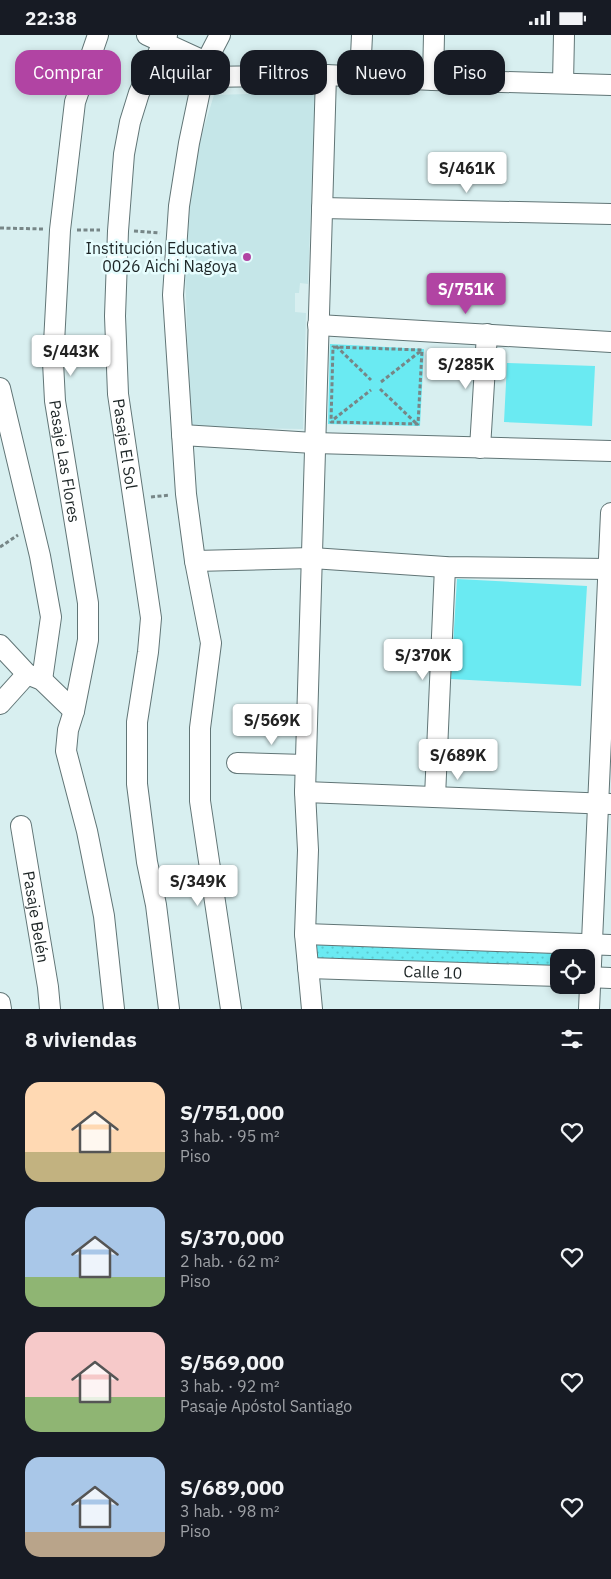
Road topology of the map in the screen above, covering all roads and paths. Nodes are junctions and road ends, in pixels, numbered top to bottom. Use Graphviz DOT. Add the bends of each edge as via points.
graph roads {
  1 [pos="98,35"];
  2 [pos="220,35"];
  3 [pos="362,35"];
  4 [pos="434,35"];
  5 [pos="564,35"];
  6 [pos="159,37"];
  7 [pos="177,50"];
  8 [pos="214,50"];
  9 [pos="361,50"];
  10 [pos="424,80"];
  11 [pos="433,80"];
  12 [pos="563,83"];
  13 [pos="611,85"];
  14 [pos="200,95"];
  15 [pos="325,95"];
  16 [pos="322,207"];
  17 [pos="611,215"];
  18 [pos="0,228"];
  19 [pos="60,230"];
  20 [pos="118,231"];
  21 [pos="176,233"];
  22 [pos="328,325"];
  23 [pos="487,334"];
  24 [pos="423,341"];
  25 [pos="611,343"];
  26 [pos="336,347"];
  27 [pos="371,381"];
  28 [pos="381,382"];
  29 [pos="0,388"];
  30 [pos="380,389"];
  31 [pos="371,390"];
  32 [pos="331,421"];
  33 [pos="418,425"];
  34 [pos="182,435"];
  35 [pos="322,443"];
  36 [pos="417,446"];
  37 [pos="480,448"];
  38 [pos="611,451"];
  39 [pos="131,489"];
  40 [pos="186,495"];
  41 [pos="611,513"];
  42 [pos="312,558"];
  43 [pos="195,561"];
  44 [pos="446,567"];
  45 [pos="608,569"];
  46 [pos="0,645"];
  47 [pos="35,677"];
  48 [pos="0,704"];
  49 [pos="74,711"];
  50 [pos="237,763"];
  51 [pos="305,765"];
  52 [pos="305,792"];
  53 [pos="435,797"];
  54 [pos="605,804"];
  55 [pos="21,826"];
  56 [pos="305,934"];
  57 [pos="601,945"];
  58 [pos="595,960"];
  59 [pos="308,968"];
  60 [pos="550,976"];
  61 [pos="595,977"];
  62 [pos="611,978"];
  63 [pos="589,994"];
  64 [pos="0,1003"];
  65 [pos="1,1009"];
  66 [pos="50,1009"];
  67 [pos="114,1009"];
  68 [pos="169,1009"];
  69 [pos="231,1009"];
  70 [pos="312,1009"];
  71 [pos="589,1009"];
  1 -- 19 [label="street, Pasaje Las Flores" via="74,102"];
  2 -- 8 [label="street"];
  3 -- 9 [label="street"];
  4 -- 11 [label="street"];
  5 -- 12 [label="street"];
  6 -- 7 [label="street"];
  6 -- 20 [label="street, Pasaje El Sol" via="130,121"];
  10 -- 11 [label="street"];
  11 -- 12 [label="street"];
  12 -- 13 [label="street"];
  14 -- 21 [label="street"];
  15 -- 16 [label="street"];
  16 -- 17 [label="street"];
  16 -- 22 [label="street"];
  18 -- 19 [label="path"];
  19 -- 20 [label="path"];
  19 -- 49 [label="street, Pasaje Las Flores" via="54,401 88,603 88,640"];
  20 -- 21 [label="path"];
  20 -- 39 [label="street, Pasaje El Sol" via="115,316 118,395"];
  21 -- 34 [label="street" via="173,295"];
  22 -- 24 [label="street"];
  22 -- 26 [label="path"];
  22 -- 35 [label="street"];
  23 -- 24 [label="street"];
  23 -- 25 [label="street"];
  23 -- 37 [label="street"];
  24 -- 26 [label="path"];
  24 -- 28 [label="path"];
  24 -- 33 [label="path"];
  26 -- 27 [label="path"];
  26 -- 32 [label="path" via="333,347"];
  29 -- 47 [label="street" via="40,556 51,617"];
  30 -- 33 [label="path"];
  31 -- 32 [label="path"];
  32 -- 33 [label="path"];
  32 -- 35 [label="path"];
  33 -- 36 [label="path"];
  34 -- 35 [label="street"];
  34 -- 40 [label="street"];
  35 -- 36 [label="street"];
  35 -- 42 [label="street"];
  36 -- 37 [label="street"];
  37 -- 38 [label="street"];
  39 -- 40 [label="path" via="141,503 146,497"];
  39 -- 68 [label="street, Pasaje El Sol" via="151,618 137,722 136,784"];
  40 -- 43 [label="street"];
  41 -- 45 [label="street"];
  42 -- 43 [label="street"];
  42 -- 44 [label="street"];
  42 -- 51 [label="street"];
  43 -- 69 [label="street" via="211,643 200,728 200,801"];
  44 -- 45 [label="street"];
  44 -- 53 [label="street"];
  45 -- 54 [label="street"];
  46 -- 47 [label="street"];
  47 -- 48 [label="street"];
  47 -- 49 [label="street"];
  49 -- 67 [label="street, Pasaje Las Flores" via="66,751 87,831 104,916"];
  50 -- 51 [label="street"];
  51 -- 52 [label="street"];
  52 -- 53 [label="street"];
  52 -- 56 [label="street" via="308,850"];
  53 -- 54 [label="street"];
  54 -- 57 [label="street"];
  55 -- 66 [label="street, Pasaje Belén"];
  56 -- 57 [label="street"];
  56 -- 59 [label="street"];
  57 -- 58 [label="street"];
  59 -- 60 [label="street, Calle 10"];
  59 -- 70 [label="street"];
  61 -- 62 [label="street"];
  63 -- 71 [label="street"];
  64 -- 65 [label="street"];
}
